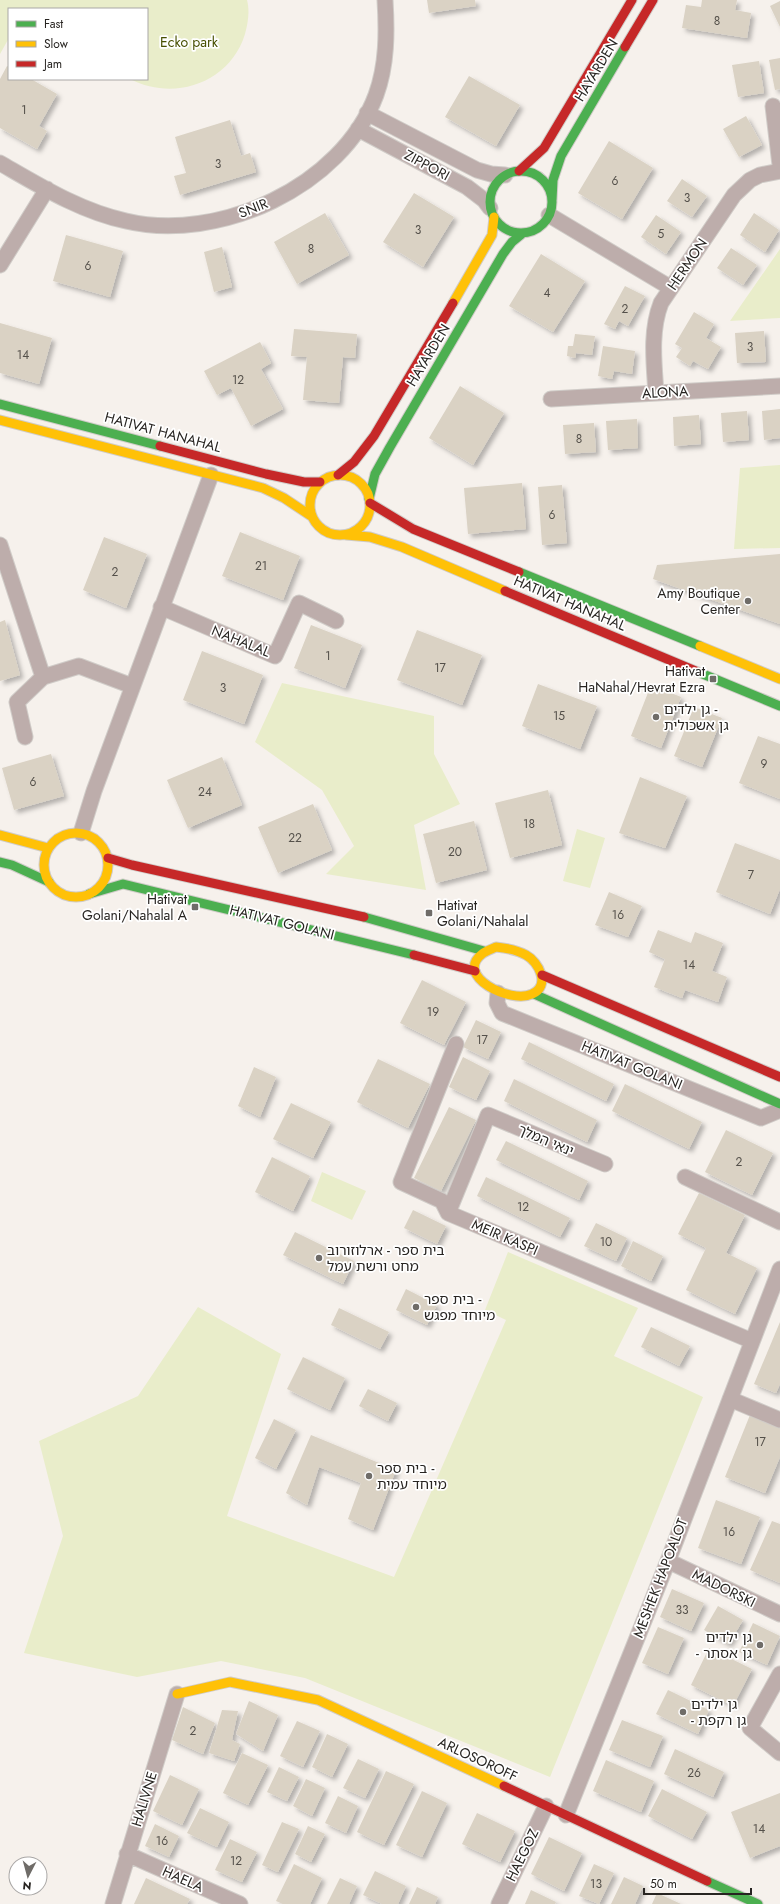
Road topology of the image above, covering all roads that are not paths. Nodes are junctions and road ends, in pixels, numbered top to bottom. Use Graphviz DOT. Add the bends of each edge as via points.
graph roads {
  1 [pos="386,0"];
  2 [pos="632,0"];
  3 [pos="653,0"];
  4 [pos="772,106"];
  5 [pos="367,113"];
  6 [pos="358,129"];
  7 [pos="0,163"];
  8 [pos="780,165"];
  9 [pos="780,171"];
  10 [pos="512,173"];
  11 [pos="47,189"];
  12 [pos="551,207"];
  13 [pos="492,213"];
  14 [pos="523,233"];
  15 [pos="0,265"];
  16 [pos="671,288"];
  17 [pos="780,386"];
  18 [pos="656,393"];
  19 [pos="551,399"];
  20 [pos="0,404"];
  21 [pos="0,420"];
  22 [pos="211,475"];
  23 [pos="338,475"];
  24 [pos="320,482"];
  25 [pos="370,501"];
  26 [pos="311,516"];
  27 [pos="346,535"];
  28 [pos="0,545"];
  29 [pos="161,607"];
  30 [pos="336,621"];
  31 [pos="43,677"];
  32 [pos="780,679"];
  33 [pos="132,686"];
  34 [pos="780,706"];
  35 [pos="25,737"];
  36 [pos="82,833"];
  37 [pos="0,835"];
  38 [pos="48,848"];
  39 [pos="108,858"];
  40 [pos="0,862"];
  41 [pos="49,882"];
  42 [pos="89,894"];
  43 [pos="484,952"];
  44 [pos="475,971"];
  45 [pos="542,975"];
  46 [pos="498,993"];
  47 [pos="534,994"];
  48 [pos="456,1044"];
  49 [pos="780,1077"];
  50 [pos="780,1104"];
  51 [pos="780,1110"];
  52 [pos="605,1164"];
  53 [pos="685,1177"];
  54 [pos="448,1213"];
  55 [pos="780,1222"];
  56 [pos="780,1269"];
  57 [pos="752,1341"];
  58 [pos="730,1399"];
  59 [pos="780,1420"];
  60 [pos="668,1561"];
  61 [pos="780,1614"];
  62 [pos="780,1674"];
  63 [pos="177,1694"];
  64 [pos="780,1753"];
  65 [pos="546,1806"];
  66 [pos="566,1815"];
  67 [pos="127,1854"];
  68 [pos="113,1904"];
  69 [pos="240,1904"];
  70 [pos="498,1904"];
  71 [pos="758,1904"];
  1 -- 5 [label="street, SNIR" via="384,65 376,95"];
  2 -- 10 [label="street, HAYARDEN" via="544,148 534,159"];
  3 -- 12 [label="street, HAYARDEN" via="561,156 553,180"];
  4 -- 8 [label="street"];
  5 -- 6 [label="street, SNIR"];
  5 -- 10 [label="street, ZIPPORI" via="480,172"];
  6 -- 11 [label="street, SNIR" via="321,169 295,189 265,205 198,224 163,226 127,222 90,211"];
  6 -- 13 [label="street, ZIPPORI" via="467,187 484,200"];
  7 -- 11 [label="street, SNIR"];
  9 -- 16 [label="street, HERMON" via="750,180 734,195"];
  10 -- 12 [label="street" via="529,172 542,179 550,190"];
  10 -- 13 [label="street" via="498,181 492,189"];
  11 -- 15 [label="street"];
  12 -- 14 [label="street" via="544,223"];
  12 -- 16 [label="street"];
  13 -- 14 [label="street" via="500,225 508,230"];
  13 -- 23 [label="street, HAYARDEN" via="492,235 487,245 374,436 354,462"];
  14 -- 25 [label="street, HAYARDEN" via="512,242 504,254 390,447 375,474"];
  16 -- 18 [label="street, HERMON" via="658,311 655,328"];
  17 -- 18 [label="street, ALONA"];
  18 -- 19 [label="street, ALONA"];
  20 -- 24 [label="street, HATIVAT HANAHAL" via="266,474 304,482"];
  21 -- 22 [label="street, HATIVAT HANAHAL"];
  22 -- 26 [label="street, HATIVAT HANAHAL" via="263,488"];
  22 -- 29 [label="street"];
  23 -- 24 [label="street"];
  23 -- 25 [label="street" via="348,476 360,483"];
  24 -- 26 [label="street" via="310,497"];
  25 -- 27 [label="street" via="369,513 362,526"];
  25 -- 32 [label="street, HATIVAT HANAHAL" via="413,529"];
  26 -- 27 [label="street" via="327,533"];
  27 -- 34 [label="street, HATIVAT HANAHAL" via="370,537 402,547"];
  28 -- 31 [label="street"];
  29 -- 30 [label="street, NAHALAL" via="275,656 299,603"];
  29 -- 33 [label="street"];
  31 -- 33 [label="street" via="79,666"];
  31 -- 35 [label="street" via="17,702"];
  33 -- 36 [label="street" via="94,791"];
  36 -- 38 [label="street" via="62,835"];
  36 -- 39 [label="street" via="98,841"];
  37 -- 38 [label="street"];
  38 -- 41 [label="street" via="44,865"];
  39 -- 42 [label="street" via="105,879"];
  39 -- 43 [label="street, HATIVAT GOLANI" via="384,921"];
  40 -- 41 [label="street"];
  41 -- 42 [label="street" via="62,894"];
  42 -- 44 [label="street, HATIVAT GOLANI" via="123,884"];
  43 -- 44 [label="street" via="476,960"];
  43 -- 45 [label="street" via="496,947 507,948 527,956 538,965"];
  44 -- 46 [label="street" via="479,980"];
  45 -- 47 [label="street" via="542,986"];
  45 -- 49 [label="street"];
  46 -- 47 [label="street" via="518,997"];
  46 -- 51 [label="street, HATIVAT GOLANI" via="497,1003 502,1013 761,1118"];
  47 -- 50 [label="street, HATIVAT GOLANI"];
  48 -- 54 [label="street, MEIR KASPI" via="401,1182 442,1201"];
  52 -- 54 [label="street" via="488,1115"];
  53 -- 55 [label="street"];
  54 -- 57 [label="street, MEIR KASPI"];
  56 -- 57 [label="street, MESHEK HAPOALOT"];
  57 -- 58 [label="street, MESHEK HAPOALOT"];
  58 -- 59 [label="street"];
  58 -- 60 [label="street, MESHEK HAPOALOT"];
  60 -- 61 [label="street, MADORSKI"];
  60 -- 66 [label="street, MESHEK HAPOALOT"];
  62 -- 64 [label="street" via="750,1728"];
  63 -- 65 [label="street, ARLOSOROFF" via="230,1682 318,1700"];
  63 -- 67 [label="street, HALIVNE"];
  65 -- 66 [label="street, ARLOSOROFF"];
  65 -- 70 [label="street, HAEGOZ"];
  66 -- 71 [label="street, ARLOSOROFF"];
  67 -- 68 [label="street, HALIVNE"];
  67 -- 69 [label="street, HAELA"];
}
